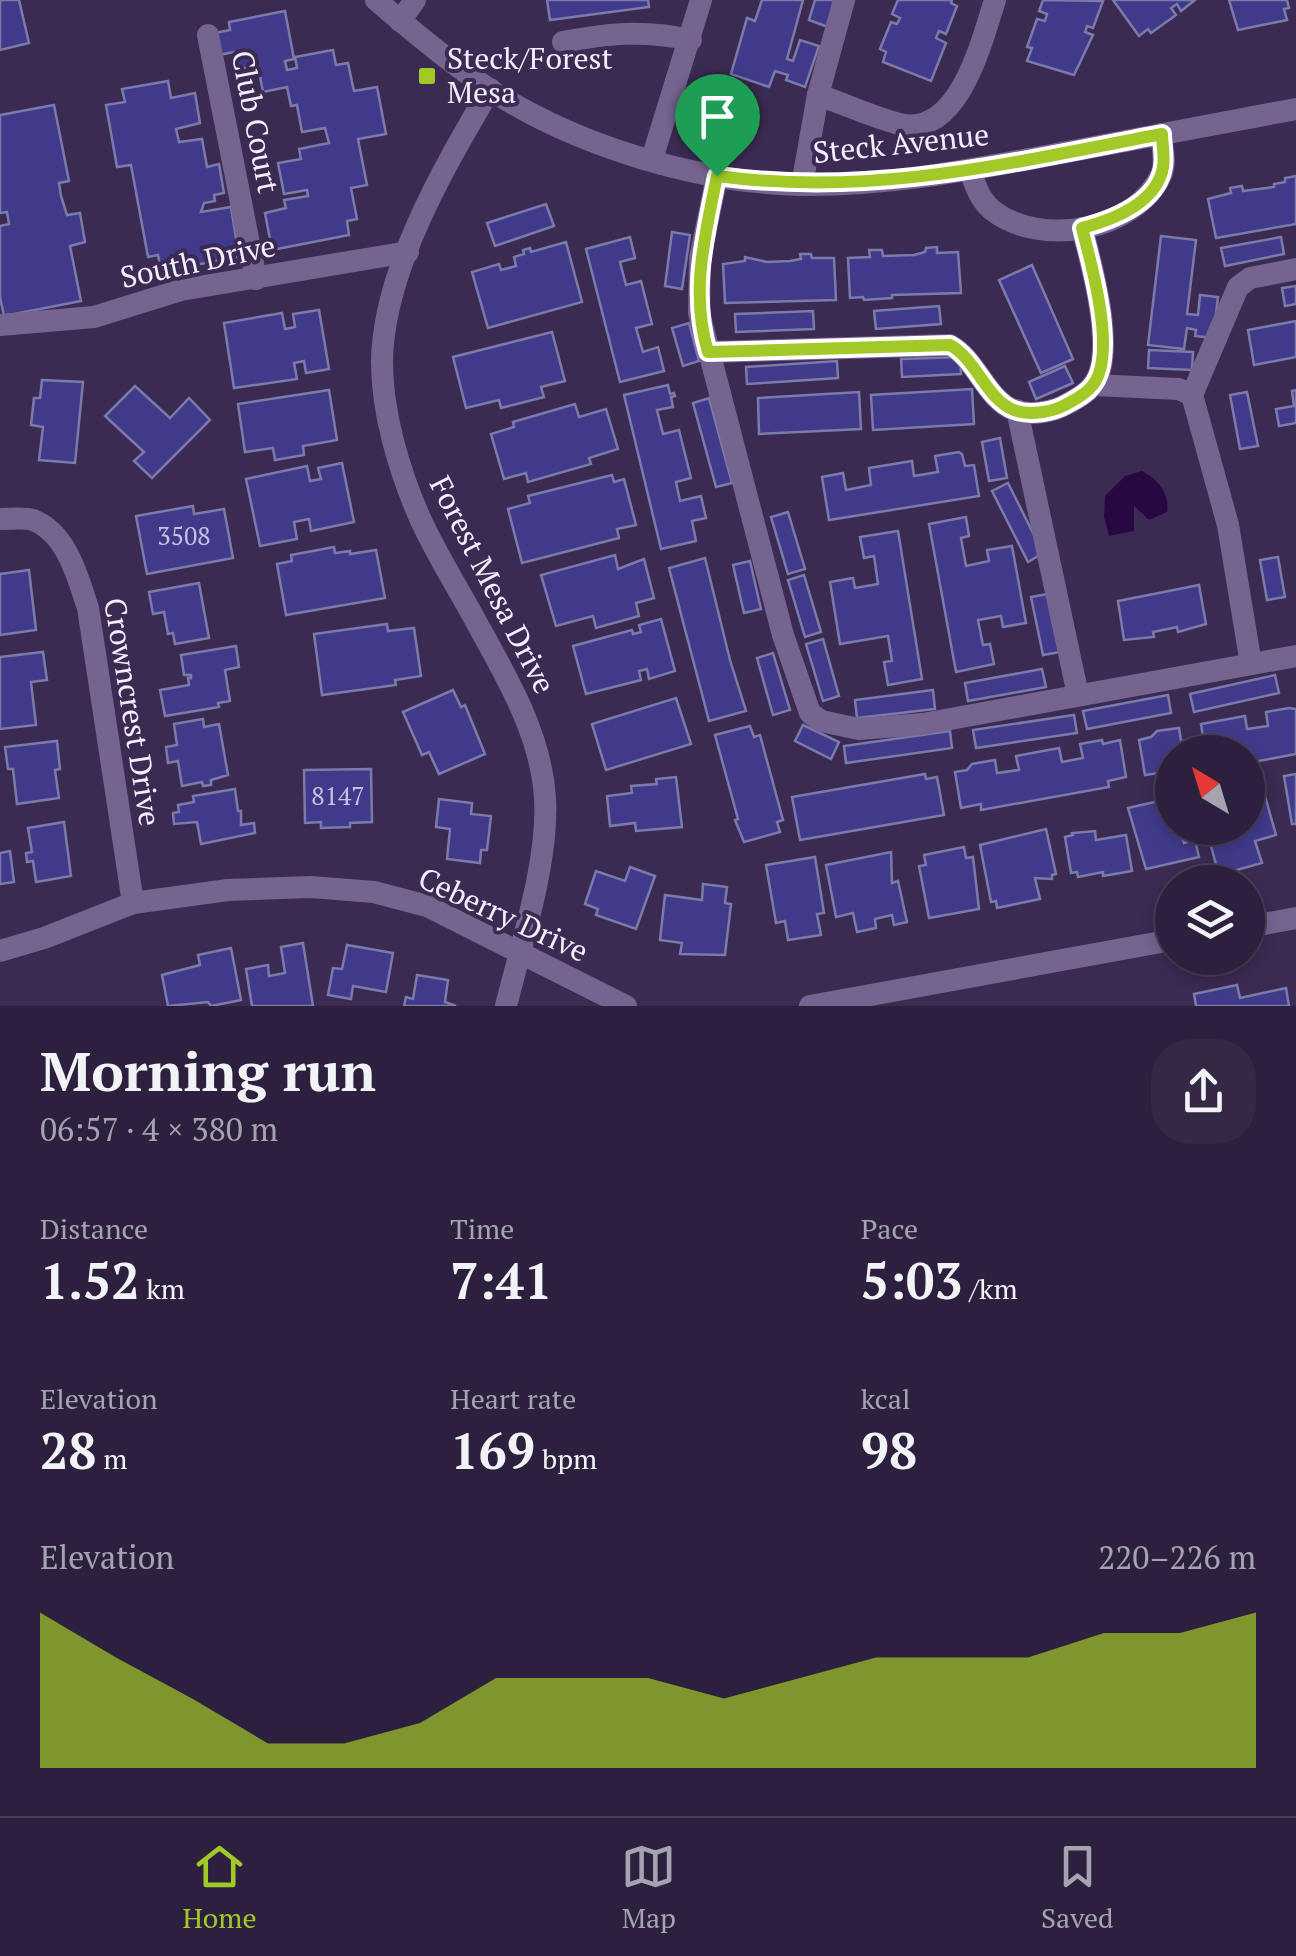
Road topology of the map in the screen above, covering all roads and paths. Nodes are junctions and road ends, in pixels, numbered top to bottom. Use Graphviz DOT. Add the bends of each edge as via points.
graph roads {
  1 [pos="376,0"];
  2 [pos="415,0"];
  3 [pos="701,0"];
  4 [pos="844,0"];
  5 [pos="995,0"];
  6 [pos="400,21"];
  7 [pos="208,35"];
  8 [pos="690,40"];
  9 [pos="563,42"];
  10 [pos="490,90"];
  11 [pos="818,94"];
  12 [pos="1296,109"];
  13 [pos="1162,134"];
  14 [pos="652,159"];
  15 [pos="970,170"];
  16 [pos="717,176"];
  17 [pos="802,185"];
  18 [pos="1082,228"];
  19 [pos="408,252"];
  20 [pos="1296,270"];
  21 [pos="256,279"];
  22 [pos="0,325"];
  23 [pos="708,352"];
  24 [pos="1094,385"];
  25 [pos="1192,395"];
  26 [pos="1017,410"];
  27 [pos="0,519"];
  28 [pos="1296,656"];
  29 [pos="1251,664"];
  30 [pos="1078,695"];
  31 [pos="133,904"];
  32 [pos="1296,918"];
  33 [pos="1265,924"];
  34 [pos="1155,943"];
  35 [pos="0,951"];
  36 [pos="519,952"];
  37 [pos="506,1006"];
  38 [pos="626,1006"];
  39 [pos="810,1006"];
  1 -- 6 [label="street, Steck Avenue"];
  2 -- 6 [label="street"];
  3 -- 8 [label="street"];
  4 -- 11 [label="street"];
  5 -- 11 [label="street" via="972,70 958,96 934,118 902,125"];
  6 -- 10 [label="street, Steck Avenue"];
  7 -- 21 [label="street, Club Court"];
  8 -- 9 [label="street" via="652,32"];
  8 -- 14 [label="street"];
  10 -- 14 [label="street, Steck Avenue" via="601,144"];
  10 -- 19 [label="street, Forest Mesa Drive"];
  11 -- 17 [label="street"];
  12 -- 13 [label="street, Steck Avenue"];
  13 -- 15 [label="street, Steck Avenue"];
  13 -- 18 [label="street" via="1163,170 1147,194 1133,207"];
  14 -- 16 [label="street, Steck Avenue"];
  15 -- 17 [label="street, Steck Avenue"];
  15 -- 18 [label="street" via="990,208 1014,224"];
  16 -- 17 [label="street, Steck Avenue"];
  16 -- 23 [label="street" via="700,258 699,313"];
  18 -- 24 [label="street" via="1104,334"];
  19 -- 21 [label="street, South Drive"];
  19 -- 36 [label="street, Forest Mesa Drive" via="382,361 398,458 419,517 513,690 532,736 545,797 544,844"];
  20 -- 25 [label="street" via="1238,286"];
  21 -- 22 [label="street, South Drive" via="181,290 94,318"];
  23 -- 26 [label="street" via="950,345"];
  23 -- 30 [label="street" via="810,712 860,729"];
  24 -- 25 [label="street"];
  24 -- 26 [label="street" via="1060,408"];
  25 -- 29 [label="street" via="1228,526"];
  26 -- 30 [label="street"];
  27 -- 31 [label="street, Crowncrest Drive" via="32,520 56,537 75,567 88,608"];
  28 -- 29 [label="street"];
  29 -- 30 [label="street"];
  31 -- 35 [label="street, Ceberry Drive"];
  31 -- 36 [label="street, Ceberry Drive" via="228,890 374,892 427,906"];
  32 -- 33 [label="street"];
  34 -- 39 [label="street"];
  36 -- 37 [label="street, Forest Mesa Drive"];
  36 -- 38 [label="street, Ceberry Drive"];
}
